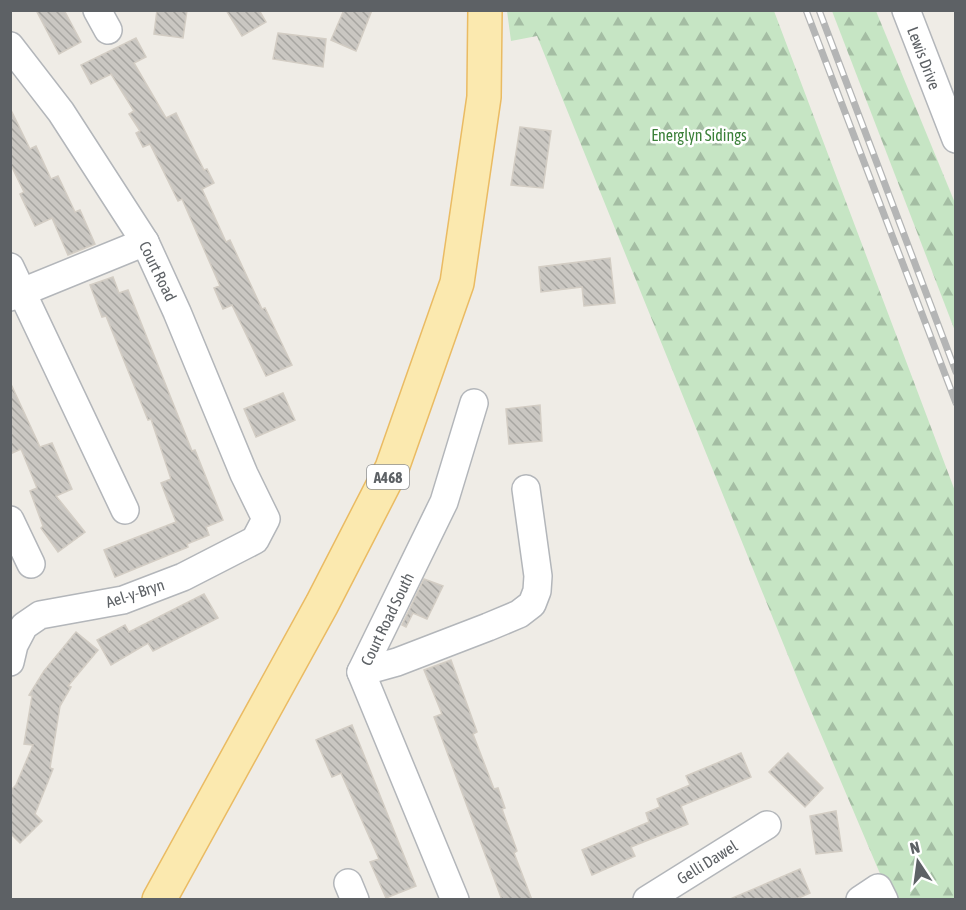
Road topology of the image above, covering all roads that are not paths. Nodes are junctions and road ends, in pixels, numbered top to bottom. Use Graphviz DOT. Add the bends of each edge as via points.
graph roads {
  1 [pos="485,10"];
  2 [pos="906,10"];
  3 [pos="10,46"];
  4 [pos="956,139"];
  5 [pos="145,242"];
  6 [pos="10,267"];
  7 [pos="17,294"];
  8 [pos="474,403"];
  9 [pos="526,489"];
  10 [pos="125,510"];
  11 [pos="266,519"];
  12 [pos="10,520"];
  13 [pos="31,564"];
  14 [pos="10,662"];
  15 [pos="361,672"];
  16 [pos="767,825"];
  17 [pos="159,900"];
  18 [pos="455,900"];
  19 [pos="647,900"];
  20 [pos="860,900"];
  21 [pos="884,900"];
  1 -- 17 [label="main road, A468" via="484,97 457,283 392,468"];
  2 -- 4 [label="street, Lewis Drive"];
  3 -- 5 [label="street, Court Road" via="60,112"];
  5 -- 7 [label="street"];
  5 -- 11 [label="street, Court Road"];
  6 -- 7 [label="street"];
  7 -- 10 [label="street"];
  8 -- 15 [label="street, Court Road South" via="444,502"];
  9 -- 15 [label="street" via="538,576 532,604 519,614 478,631"];
  11 -- 14 [label="street, Ael-y-Bryn" via="255,540 183,577 123,600 40,615 24,626"];
  12 -- 13 [label="street"];
  15 -- 18 [label="street, Court Road South"];
  16 -- 19 [label="street, Gelli Dawel"];
  20 -- 21 [label="street" via="878,888"];
}
